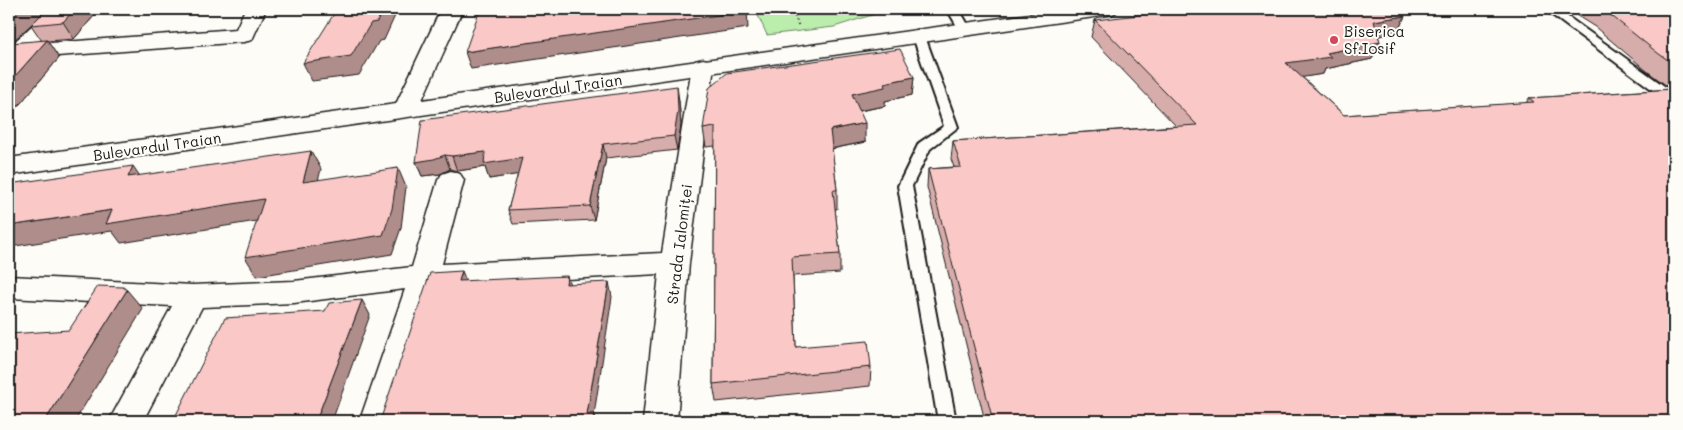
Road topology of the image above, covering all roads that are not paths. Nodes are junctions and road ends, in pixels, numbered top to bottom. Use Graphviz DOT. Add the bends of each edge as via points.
graph roads {
  1 [pos="62,9"];
  2 [pos="255,9"];
  3 [pos="452,9"];
  4 [pos="1108,9"];
  5 [pos="1550,9"];
  6 [pos="959,18"];
  7 [pos="918,34"];
  8 [pos="703,66"];
  9 [pos="1674,99"];
  10 [pos="404,110"];
  11 [pos="9,167"];
  12 [pos="452,180"];
  13 [pos="675,263"];
  14 [pos="424,276"];
  15 [pos="9,287"];
  16 [pos="193,296"];
  17 [pos="377,420"];
  18 [pos="126,421"];
  19 [pos="660,421"];
  20 [pos="946,421"];
  1 -- 2 [label="street" via="17,52 244,35"];
  3 -- 10 [label="street"];
  4 -- 6 [label="street, Bulevardul Traian"];
  5 -- 9 [label="lane"];
  6 -- 7 [label="street, Bulevardul Traian"];
  7 -- 8 [label="street, Bulevardul Traian"];
  7 -- 20 [label="lane" via="951,127 924,146 905,186"];
  8 -- 10 [label="street, Bulevardul Traian"];
  8 -- 13 [label="street, Strada Ialomiței"];
  10 -- 11 [label="street, Bulevardul Traian"];
  12 -- 14 [label="street"];
  13 -- 14 [label="street"];
  13 -- 19 [label="street, Strada Ialomiței"];
  14 -- 16 [label="street" via="294,292"];
  14 -- 17 [label="street"];
  15 -- 16 [label="street"];
  16 -- 18 [label="street"];
}
